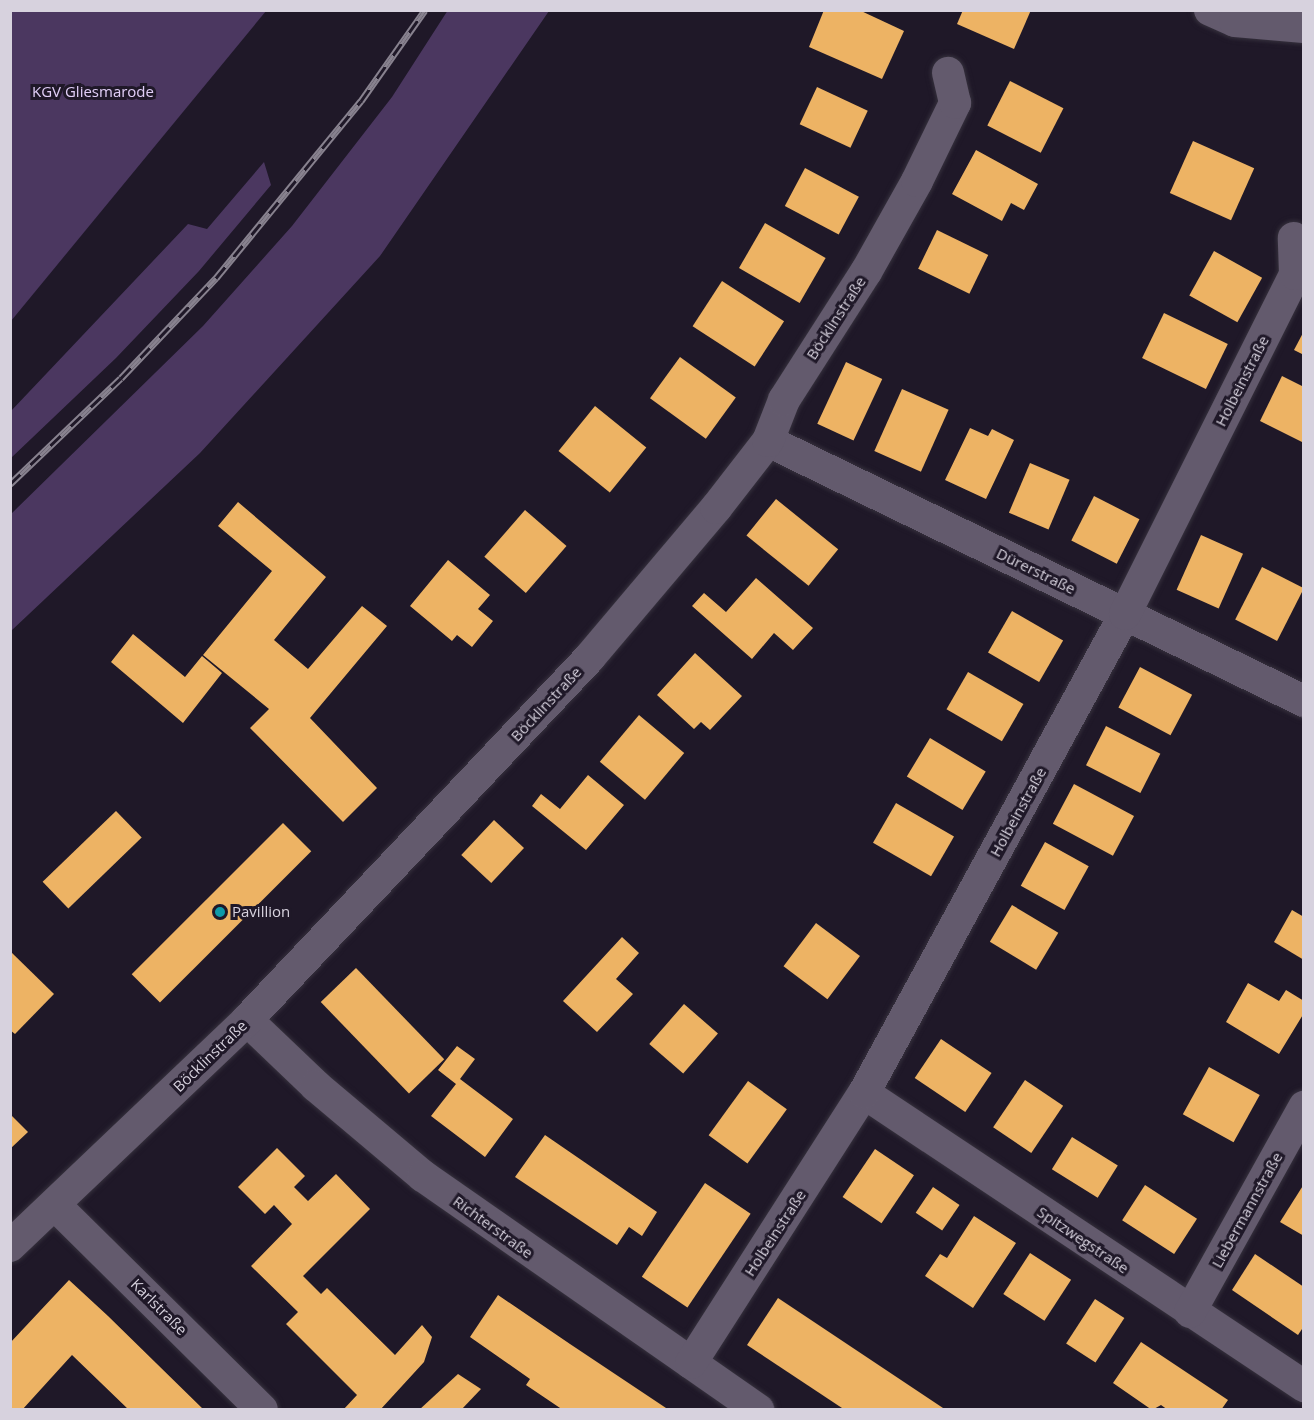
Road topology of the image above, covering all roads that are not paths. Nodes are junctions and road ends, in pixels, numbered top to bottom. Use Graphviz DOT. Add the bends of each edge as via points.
graph roads {
  1 [pos="1210,10"];
  2 [pos="1304,27"];
  3 [pos="948,73"];
  4 [pos="1294,238"];
  5 [pos="768,441"];
  6 [pos="1125,614"];
  7 [pos="1304,701"];
  8 [pos="247,1020"];
  9 [pos="864,1093"];
  10 [pos="1304,1107"];
  11 [pos="55,1205"];
  12 [pos="10,1246"];
  13 [pos="1190,1312"];
  14 [pos="691,1363"];
  15 [pos="1304,1386"];
  16 [pos="262,1410"];
  17 [pos="759,1410"];
  1 -- 2 [label="street" via="1235,21"];
  3 -- 5 [label="street, Böcklinstraße" via="955,103 917,181 866,272 784,400"];
  4 -- 6 [label="street, Holbeinstraße" via="1295,274"];
  5 -- 6 [label="street, Dürerstraße"];
  5 -- 8 [label="street, Böcklinstraße" via="590,657"];
  6 -- 7 [label="street, Dürerstraße"];
  6 -- 9 [label="street, Holbeinstraße"];
  8 -- 11 [label="street, Böcklinstraße"];
  8 -- 14 [label="street, Richterstraße" via="316,1086 423,1176"];
  9 -- 13 [label="street, Spitzwegstraße"];
  9 -- 14 [label="street, Holbeinstraße"];
  10 -- 13 [label="street, Liebermannstraße"];
  11 -- 12 [label="street, Böcklinstraße"];
  11 -- 16 [label="street, Karlstraße"];
  13 -- 15 [label="street, Spitzwegstraße"];
  14 -- 17 [label="street, Richterstraße"];
}
